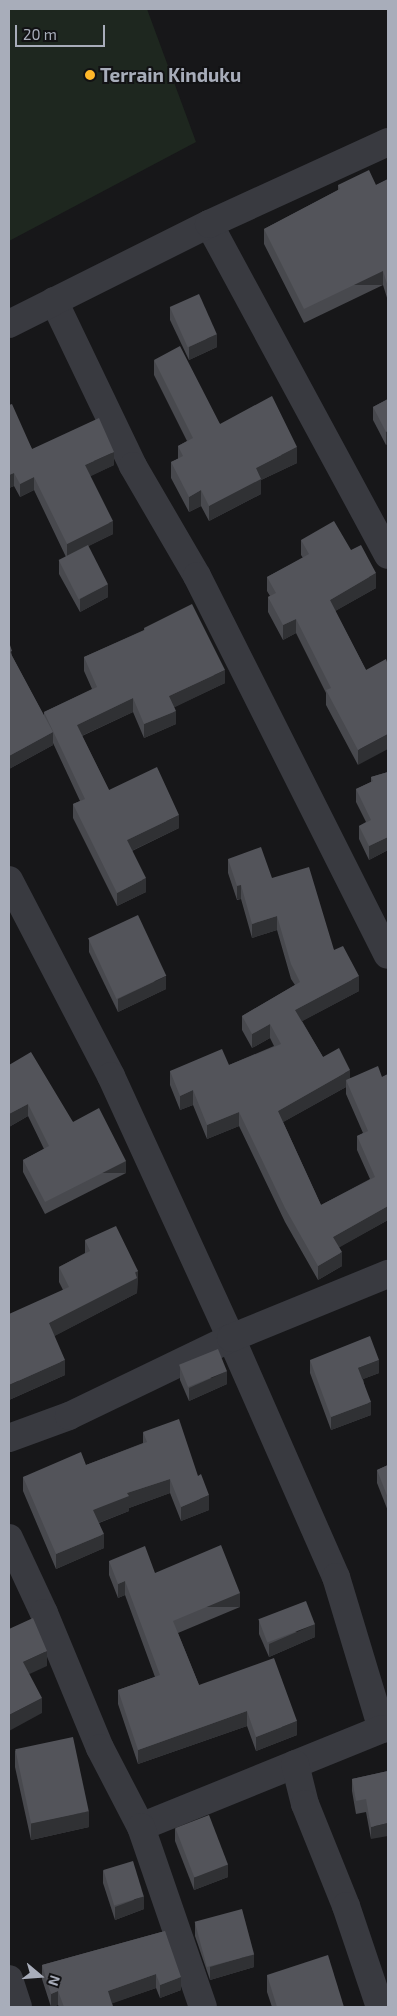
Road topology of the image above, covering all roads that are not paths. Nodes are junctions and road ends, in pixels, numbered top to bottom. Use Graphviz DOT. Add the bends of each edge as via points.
graph roads {
  1 [pos="388,142"];
  2 [pos="209,224"];
  3 [pos="54,302"];
  4 [pos="9,324"];
  5 [pos="388,555"];
  6 [pos="9,880"];
  7 [pos="388,955"];
  8 [pos="388,1274"];
  9 [pos="231,1338"];
  10 [pos="9,1438"];
  11 [pos="9,1538"];
  12 [pos="295,1764"];
  13 [pos="142,1826"];
  14 [pos="9,1979"];
  15 [pos="18,2007"];
  16 [pos="203,2007"];
  17 [pos="380,2007"];
  1 -- 2 [label="street"];
  2 -- 3 [label="street"];
  2 -- 5 [label="street"];
  3 -- 4 [label="street"];
  3 -- 7 [label="street" via="133,466 197,576"];
  6 -- 9 [label="street" via="110,1076"];
  8 -- 9 [label="street"];
  9 -- 10 [label="street" via="69,1416"];
  9 -- 12 [label="street" via="336,1577 382,1730"];
  11 -- 13 [label="street" via="100,1748"];
  12 -- 13 [label="street"];
  12 -- 17 [label="street" via="305,1804 346,1906"];
  13 -- 16 [label="street"];
  14 -- 15 [label="street"];
}
